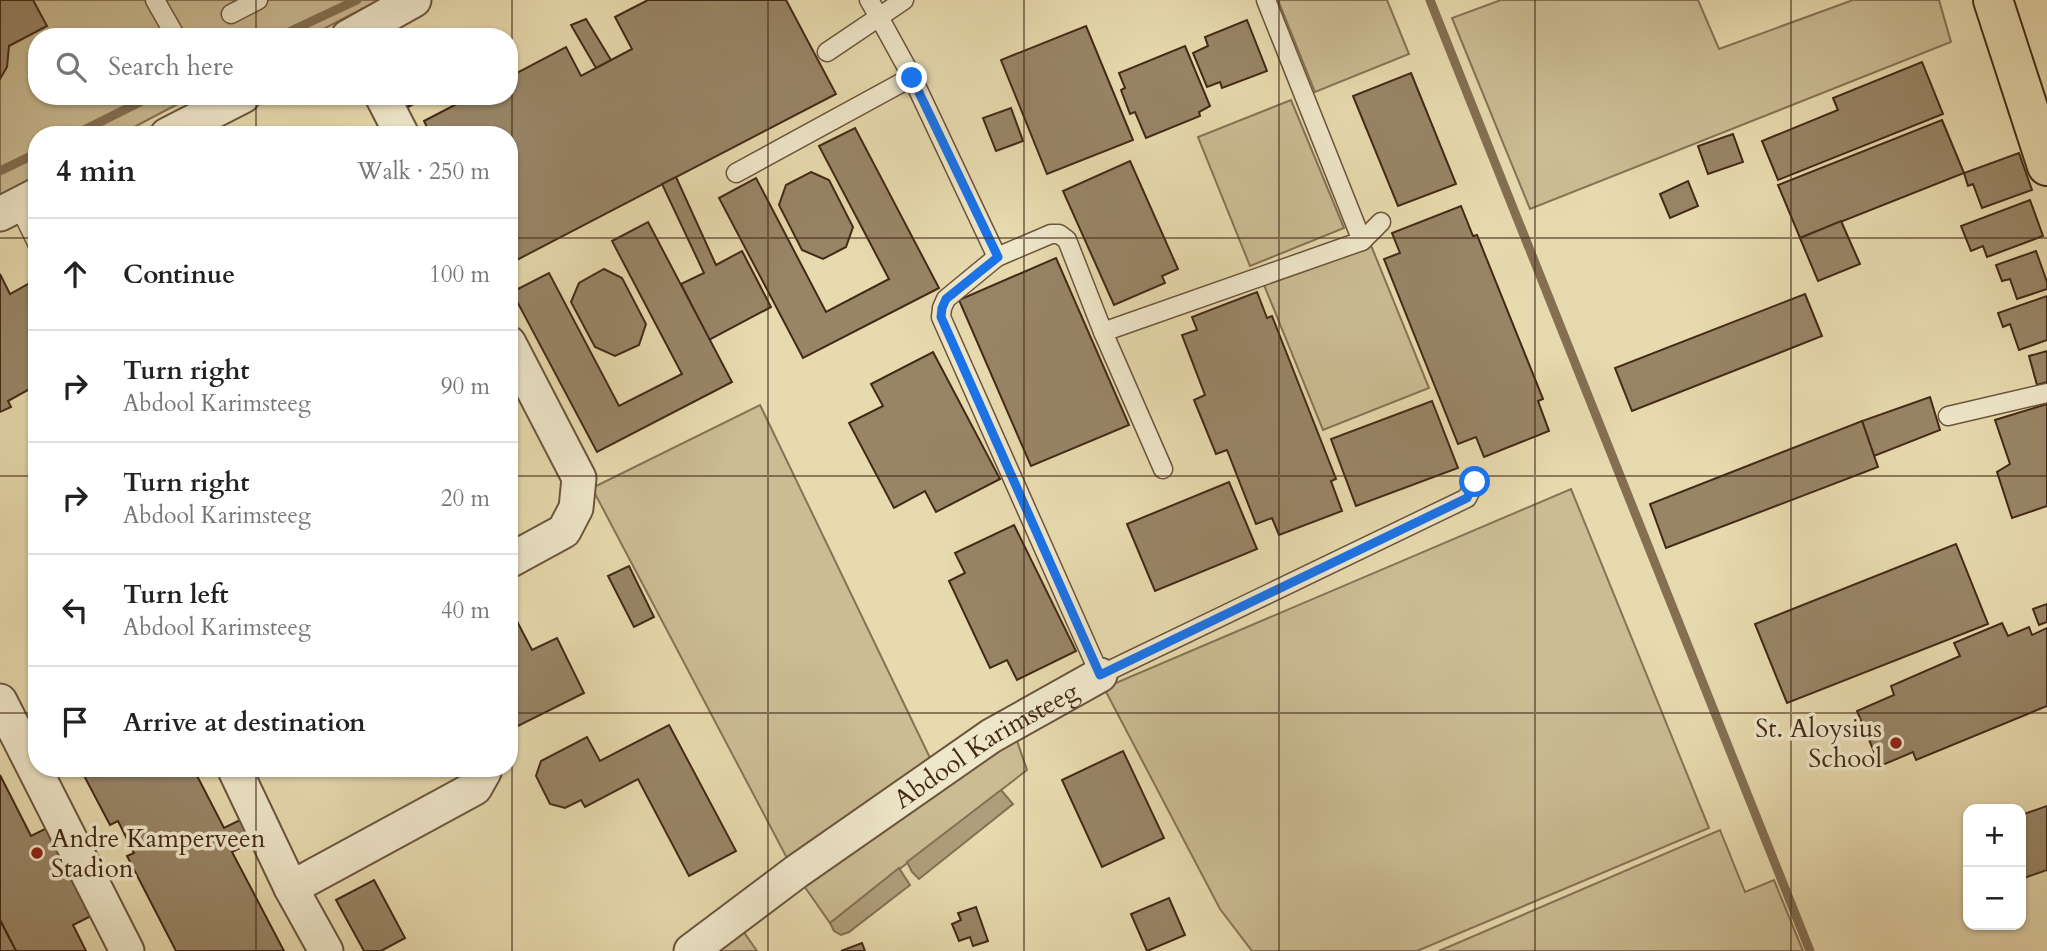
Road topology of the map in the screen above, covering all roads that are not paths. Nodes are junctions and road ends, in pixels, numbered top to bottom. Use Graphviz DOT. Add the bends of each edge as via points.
graph roads {
  1 [pos="155,0"];
  2 [pos="258,0"];
  3 [pos="869,0"];
  4 [pos="904,0"];
  5 [pos="1266,0"];
  6 [pos="1993,0"];
  7 [pos="406,2"];
  8 [pos="231,14"];
  9 [pos="879,17"];
  10 [pos="171,28"];
  11 [pos="363,28"];
  12 [pos="827,52"];
  13 [pos="912,78"];
  14 [pos="209,105"];
  15 [pos="387,105"];
  16 [pos="179,126"];
  17 [pos="397,126"];
  18 [pos="2047,166"];
  19 [pos="736,173"];
  20 [pos="18,205"];
  21 [pos="1381,222"];
  22 [pos="28,225"];
  23 [pos="1362,240"];
  24 [pos="998,257"];
  25 [pos="1103,332"];
  26 [pos="518,360"];
  27 [pos="2047,393"];
  28 [pos="1948,416"];
  29 [pos="1163,469"];
  30 [pos="1475,482"];
  31 [pos="518,556"];
  32 [pos="1100,675"];
  33 [pos="0,701"];
  34 [pos="28,756"];
  35 [pos="39,777"];
  36 [pos="238,777"];
  37 [pos="481,777"];
  38 [pos="291,888"];
  39 [pos="127,951"];
  40 [pos="326,951"];
  41 [pos="691,951"];
  1 -- 10 [label="lane"];
  2 -- 8 [label="lane"];
  3 -- 9 [label="lane"];
  4 -- 9 [label="lane"];
  5 -- 23 [label="lane"];
  6 -- 18 [label="main road"];
  7 -- 11 [label="street"];
  9 -- 12 [label="lane"];
  9 -- 13 [label="lane"];
  13 -- 19 [label="lane"];
  13 -- 24 [label="lane"];
  14 -- 16 [label="street"];
  15 -- 17 [label="street"];
  20 -- 22 [label="lane"];
  21 -- 23 [label="lane"];
  23 -- 25 [label="lane"];
  24 -- 25 [label="lane, Abdool Karimsteeg" via="1059,234 1067,240"];
  24 -- 32 [label="lane, Abdool Karimsteeg" via="946,299 941,317"];
  25 -- 29 [label="lane"];
  26 -- 31 [label="street" via="579,478 576,508 564,531"];
  27 -- 28 [label="lane"];
  30 -- 32 [label="lane" via="1467,498"];
  32 -- 41 [label="street, Abdool Karimsteeg" via="991,736"];
  33 -- 34 [label="street"];
  35 -- 39 [label="street"];
  36 -- 38 [label="street"];
  37 -- 38 [label="street" via="475,789"];
  38 -- 40 [label="street"];
}
